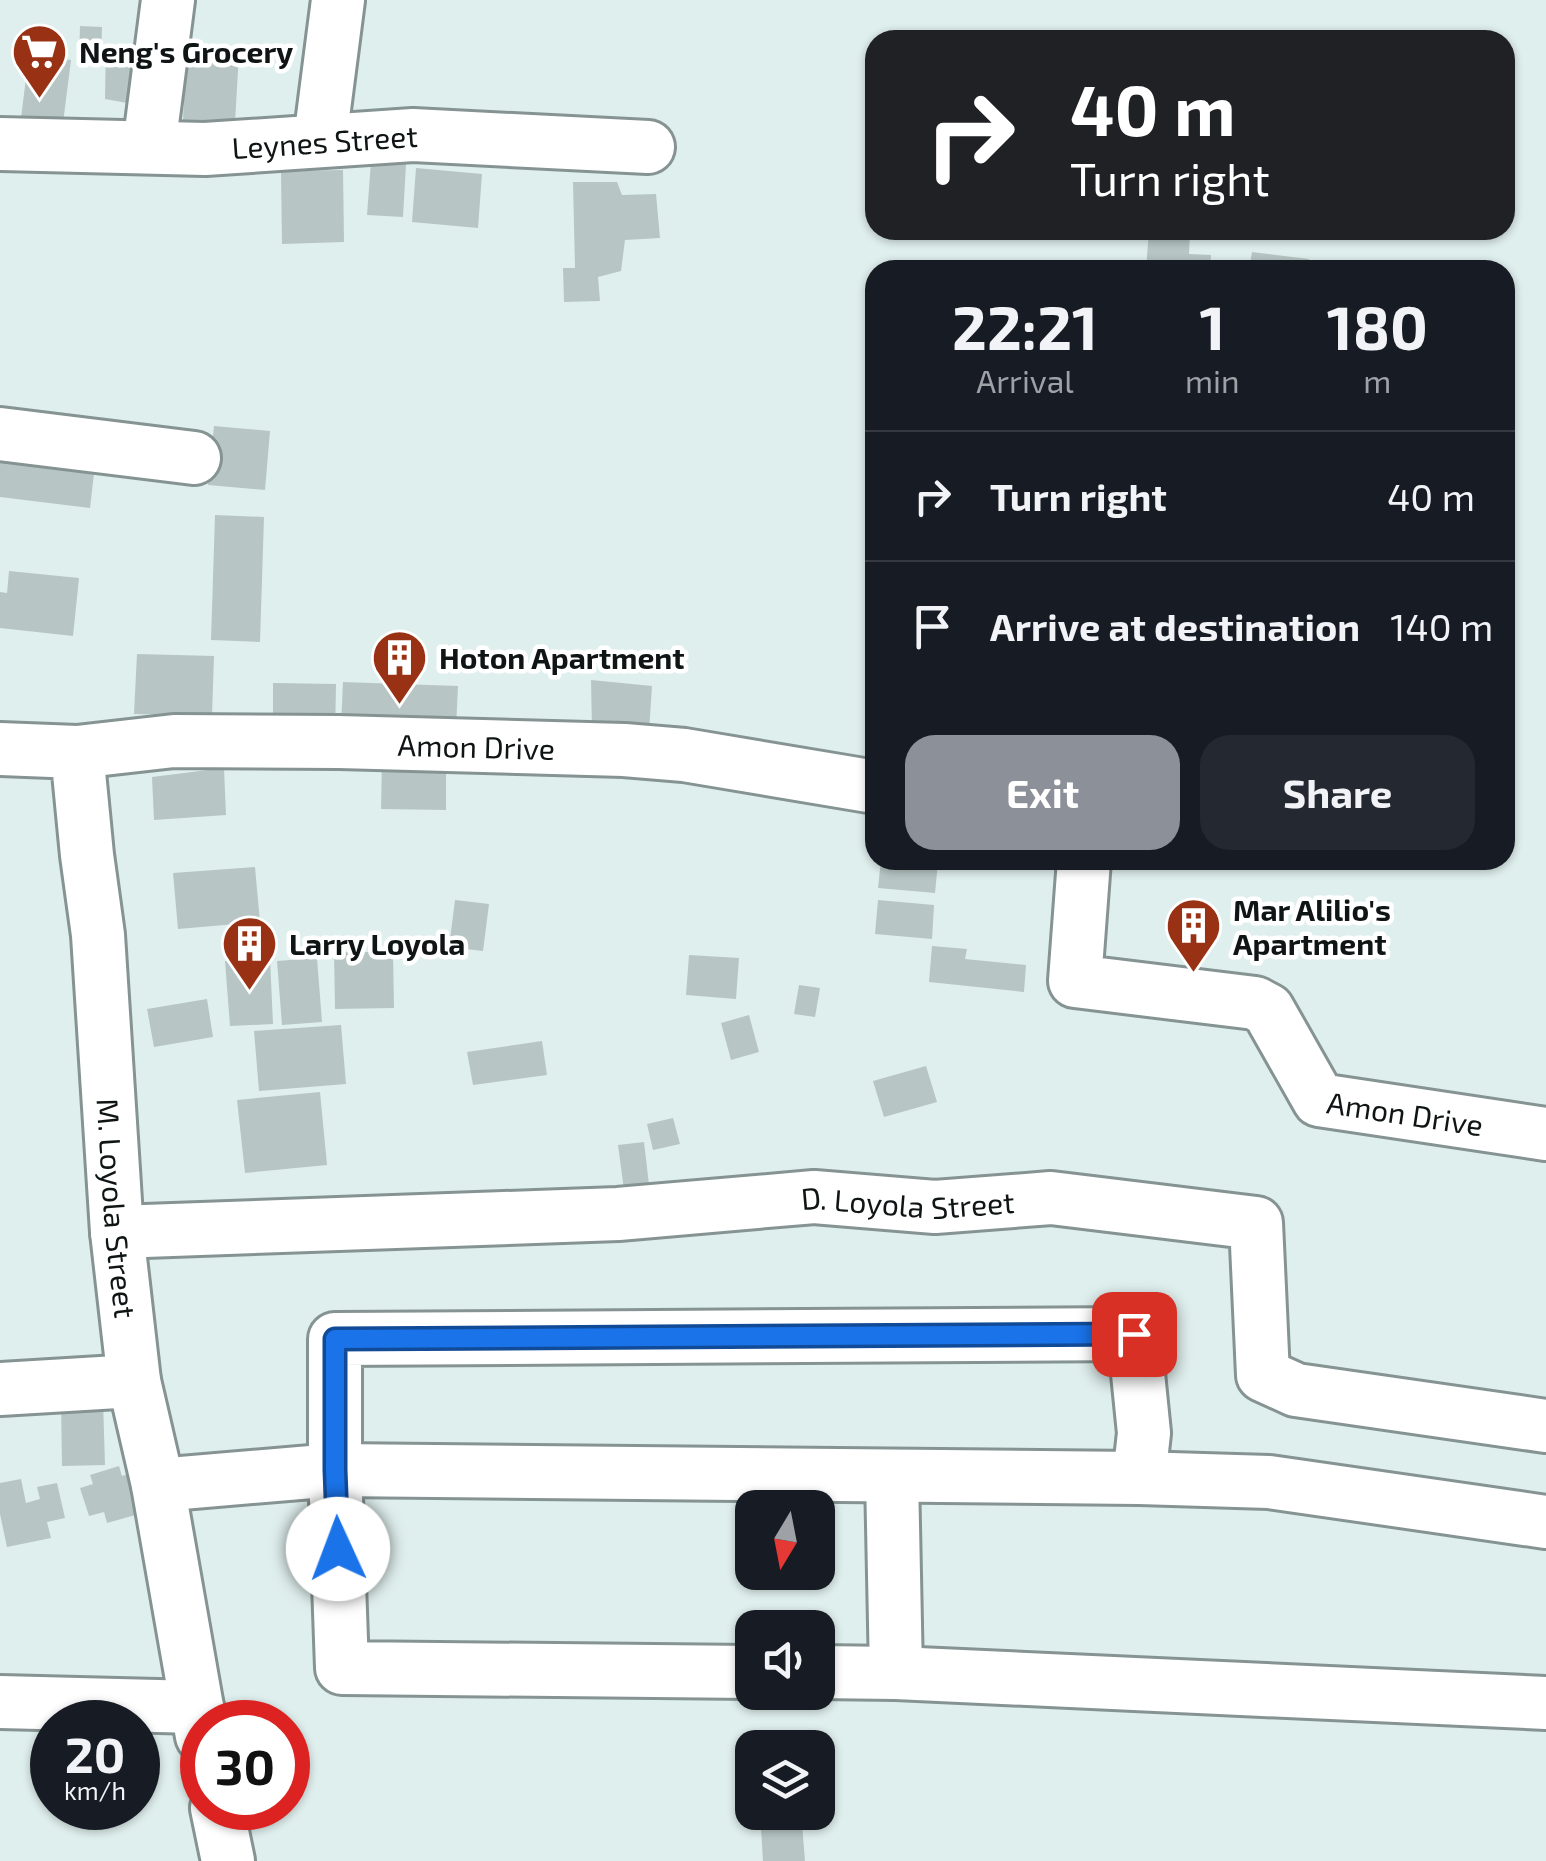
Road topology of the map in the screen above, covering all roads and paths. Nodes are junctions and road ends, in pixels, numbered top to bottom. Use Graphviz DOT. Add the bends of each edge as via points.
graph roads {
  1 [pos="168,0"];
  2 [pos="338,0"];
  3 [pos="320,140"];
  4 [pos="0,144"];
  5 [pos="648,147"];
  6 [pos="149,148"];
  7 [pos="0,434"];
  8 [pos="194,458"];
  9 [pos="0,749"];
  10 [pos="77,752"];
  11 [pos="865,786"];
  12 [pos="1083,870"];
  13 [pos="1546,1134"];
  14 [pos="117,1232"];
  15 [pos="134,1382"];
  16 [pos="0,1389"];
  17 [pos="1546,1426"];
  18 [pos="335,1470"];
  19 [pos="892,1476"];
  20 [pos="1139,1478"];
  21 [pos="158,1486"];
  22 [pos="1546,1522"];
  23 [pos="735,1672"];
  24 [pos="835,1672"];
  25 [pos="896,1673"];
  26 [pos="196,1700"];
  27 [pos="0,1702"];
  28 [pos="1546,1702"];
  29 [pos="180,1720"];
  30 [pos="222,1830"];
  31 [pos="228,1861"];
  1 -- 6 [label="street"];
  2 -- 3 [label="street"];
  3 -- 5 [label="street, Leynes Street" via="413,135"];
  3 -- 6 [label="street, Leynes Street"];
  4 -- 6 [label="street, Leynes Street"];
  7 -- 8 [label="street"];
  9 -- 10 [label="street"];
  10 -- 11 [label="street, Amon Drive" via="174,742 624,750"];
  10 -- 14 [label="street, M. Loyola Street" via="98,935"];
  12 -- 13 [label="street, Amon Drive" via="1076,981 1255,1003 1268,1010 1318,1100"];
  14 -- 15 [label="street, M. Loyola Street"];
  14 -- 17 [label="street, D. Loyola Street" via="618,1214 814,1197 935,1207 1050,1198 1256,1223 1263,1375 1296,1390"];
  15 -- 16 [label="street"];
  15 -- 21 [label="street, M. Loyola Street"];
  18 -- 19 [label="street"];
  18 -- 20 [label="street" via="335,1339 1134,1334 1144,1433"];
  18 -- 21 [label="street"];
  18 -- 23 [label="street" via="342,1668"];
  19 -- 20 [label="street"];
  19 -- 25 [label="street"];
  20 -- 22 [label="street" via="1270,1482"];
  21 -- 26 [label="street, M. Loyola Street"];
  24 -- 25 [label="street"];
  25 -- 28 [label="street"];
  27 -- 29 [label="street"];
  30 -- 31 [label="street"];
}
